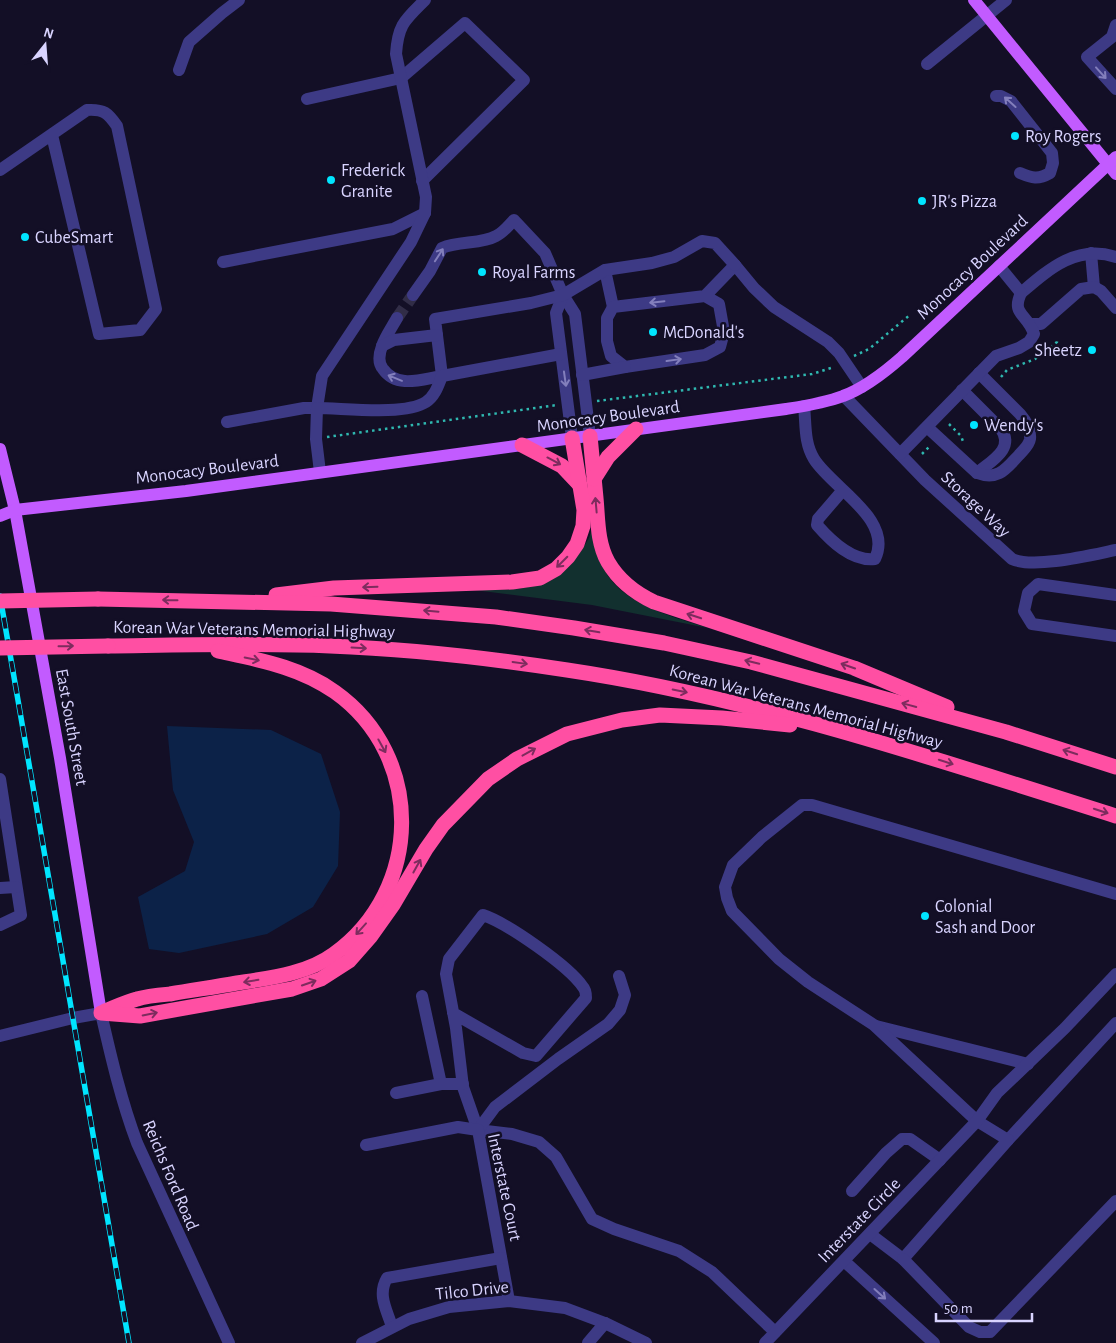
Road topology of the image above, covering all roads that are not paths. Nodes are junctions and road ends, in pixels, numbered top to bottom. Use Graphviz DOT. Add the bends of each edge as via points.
graph roads {
  1 [pos="239,0"];
  2 [pos="426,0"];
  3 [pos="974,0"];
  4 [pos="1006,0"];
  5 [pos="987,16"];
  6 [pos="1116,25"];
  7 [pos="1114,37"];
  8 [pos="927,64"];
  9 [pos="179,70"];
  10 [pos="401,78"];
  11 [pos="1116,89"];
  12 [pos="996,96"];
  13 [pos="307,99"];
  14 [pos="52,135"];
  15 [pos="1113,165"];
  16 [pos="0,170"];
  17 [pos="1020,173"];
  18 [pos="422,181"];
  19 [pos="425,213"];
  20 [pos="1091,253"];
  21 [pos="1116,257"];
  22 [pos="223,262"];
  23 [pos="735,265"];
  24 [pos="999,266"];
  25 [pos="605,270"];
  26 [pos="1094,288"];
  27 [pos="1021,293"];
  28 [pos="412,295"];
  29 [pos="562,295"];
  30 [pos="705,296"];
  31 [pos="613,307"];
  32 [pos="1116,308"];
  33 [pos="397,318"];
  34 [pos="1031,324"];
  35 [pos="437,336"];
  36 [pos="382,346"];
  37 [pos="561,354"];
  38 [pos="625,367"];
  39 [pos="979,373"];
  40 [pos="582,375"];
  41 [pos="442,376"];
  42 [pos="862,387"];
  43 [pos="962,390"];
  44 [pos="844,396"];
  45 [pos="804,406"];
  46 [pos="317,408"];
  47 [pos="227,422"];
  48 [pos="927,427"];
  49 [pos="636,429"];
  50 [pos="590,436"];
  51 [pos="572,438"];
  52 [pos="522,445"];
  53 [pos="0,449"];
  54 [pos="900,454"];
  55 [pos="320,472"];
  56 [pos="977,473"];
  57 [pos="594,479"];
  58 [pos="580,485"];
  59 [pos="843,490"];
  60 [pos="0,504"];
  61 [pos="15,510"];
  62 [pos="0,516"];
  63 [pos="1116,550"];
  64 [pos="1116,595"];
  65 [pos="0,601"];
  66 [pos="219,601"];
  67 [pos="1116,636"];
  68 [pos="188,645"];
  69 [pos="0,648"];
  70 [pos="832,729"];
  71 [pos="1006,732"];
  72 [pos="1116,767"];
  73 [pos="0,779"];
  74 [pos="1116,816"];
  75 [pos="0,837"];
  76 [pos="11,853"];
  77 [pos="16,887"];
  78 [pos="0,888"];
  79 [pos="1116,894"];
  80 [pos="0,925"];
  81 [pos="1116,974"];
  82 [pos="619,976"];
  83 [pos="422,996"];
  84 [pos="102,1013"];
  85 [pos="453,1014"];
  86 [pos="1116,1023"];
  87 [pos="874,1025"];
  88 [pos="0,1036"];
  89 [pos="536,1056"];
  90 [pos="1028,1064"];
  91 [pos="543,1070"];
  92 [pos="441,1084"];
  93 [pos="463,1084"];
  94 [pos="396,1093"];
  95 [pos="977,1122"];
  96 [pos="478,1130"];
  97 [pos="1008,1140"];
  98 [pos="366,1145"];
  99 [pos="940,1160"];
  100 [pos="852,1191"];
  101 [pos="1116,1201"];
  102 [pos="870,1234"];
  103 [pos="501,1258"];
  104 [pos="903,1259"];
  105 [pos="844,1261"];
  106 [pos="509,1301"];
  107 [pos="605,1323"];
  108 [pos="392,1327"];
  109 [pos="775,1332"];
  110 [pos="366,1342"];
  111 [pos="229,1343"];
  112 [pos="588,1343"];
  113 [pos="646,1343"];
  114 [pos="765,1343"];
  115 [pos="934,1343"];
  1 -- 9 [label="street" via="189,42"];
  2 -- 10 [label="street" via="403,22 397,38 396,54"];
  3 -- 5 [label="main road"];
  4 -- 5 [label="street"];
  5 -- 8 [label="street"];
  5 -- 15 [label="main road"];
  6 -- 7 [label="street"];
  7 -- 11 [label="street, one-way" via="1087,57"];
  10 -- 13 [label="street"];
  10 -- 18 [label="street"];
  10 -- 18 [label="street" via="465,23 524,80"];
  17 -- 12 [label="street, one-way" via="1033,178 1050,173 1052,153 1011,101"];
  14 -- 14 [label="street" via="99,334 140,330 156,309 117,126 109,114 87,110"];
  14 -- 16 [label="street"];
  15 -- 24 [label="main road, Monocacy Boulevard"];
  18 -- 19 [label="street"];
  19 -- 22 [label="street" via="393,229"];
  19 -- 46 [label="street" via="410,242 322,376"];
  20 -- 21 [label="street"];
  20 -- 26 [label="street"];
  20 -- 27 [label="street" via="1069,258"];
  23 -- 25 [label="street" via="714,243 702,241 674,257"];
  23 -- 30 [label="street"];
  23 -- 42 [label="street" via="774,306 840,353"];
  24 -- 27 [label="street"];
  24 -- 42 [label="main road, Monocacy Boulevard" via="902,357"];
  25 -- 29 [label="street"];
  25 -- 31 [label="street"];
  26 -- 32 [label="street"];
  26 -- 34 [label="street" via="1082,289 1041,324"];
  27 -- 34 [label="street" via="1017,309"];
  28 -- 29 [label="street, one-way" via="442,248 499,235 514,220 545,253"];
  29 -- 35 [label="street" via="435,319"];
  29 -- 37 [label="street" via="556,313"];
  29 -- 40 [label="street" via="575,314"];
  30 -- 31 [label="street, one-way"];
  38 -- 30 [label="street, one-way" via="705,355 720,347 724,332 719,304"];
  31 -- 38 [label="street" via="607,318 607,341 610,356"];
  33 -- 36 [label="street"];
  34 -- 39 [label="street" via="1034,334 1029,342 996,356"];
  35 -- 36 [label="street" via="394,340"];
  35 -- 41 [label="street"];
  41 -- 36 [label="street, one-way" via="398,381 380,366"];
  37 -- 41 [label="street"];
  37 -- 51 [label="street, one-way"];
  38 -- 40 [label="street"];
  39 -- 43 [label="street"];
  39 -- 56 [label="street" via="1026,422 1030,438 1028,445 1003,472 994,476"];
  40 -- 50 [label="street"];
  41 -- 46 [label="street" via="432,396 416,406"];
  42 -- 44 [label="main road, Monocacy Boulevard"];
  43 -- 48 [label="street"];
  43 -- 56 [label="street" via="1005,435 1004,449"];
  44 -- 45 [label="main road, Monocacy Boulevard"];
  44 -- 54 [label="street, Storage Way"];
  45 -- 49 [label="main road, Monocacy Boulevard"];
  45 -- 59 [label="street" via="807,446 824,472"];
  46 -- 47 [label="street"];
  46 -- 55 [label="street"];
  48 -- 54 [label="street"];
  48 -- 56 [label="street"];
  49 -- 50 [label="main road, Monocacy Boulevard"];
  49 -- 57 [label="highway" via="608,457"];
  50 -- 51 [label="main road, Monocacy Boulevard"];
  50 -- 57 [label="highway"];
  51 -- 52 [label="main road, Monocacy Boulevard"];
  51 -- 58 [label="highway"];
  52 -- 55 [label="main road, Monocacy Boulevard"];
  52 -- 58 [label="highway, one-way" via="562,466"];
  53 -- 61 [label="main road, East South Street"];
  54 -- 63 [label="street, Storage Way" via="1003,552 1019,562 1033,564"];
  55 -- 61 [label="main road, Monocacy Boulevard"];
  71 -- 57 [label="highway, one-way" via="854,668 639,595 607,561 598,526"];
  58 -- 66 [label="highway, one-way" via="583,526 576,544 556,569 540,578 512,582 334,588"];
  59 -- 59 [label="street" via="875,528 879,544 875,559 867,560 840,548 817,525 818,519"];
  60 -- 61 [label="main road, Monocacy Boulevard"];
  61 -- 62 [label="main road, Monocacy Boulevard"];
  61 -- 84 [label="main road, East South Street"];
  64 -- 67 [label="street" via="1038,584 1028,593 1024,611 1032,624"];
  66 -- 65 [label="highway, Korean War Veterans Memorial Highway, one-way, bridge"];
  71 -- 66 [label="highway, Korean War Veterans Memorial Highway, one-way" via="751,662 574,628 404,609"];
  69 -- 68 [label="highway, Korean War Veterans Memorial Highway, one-way, bridge"];
  68 -- 70 [label="highway, Korean War Veterans Memorial Highway, one-way" via="329,646 501,661 656,685"];
  68 -- 84 [label="highway, one-way" via="298,671 335,692 362,716 378,738 395,774 402,811 399,853 393,879 385,897 350,940 318,964 269,978 138,999"];
  70 -- 74 [label="highway, Korean War Veterans Memorial Highway, one-way"];
  84 -- 70 [label="highway, one-way" via="140,1016 292,989 321,979 349,962 371,936 443,825 488,779 517,759 567,734 622,720 660,715"];
  72 -- 71 [label="highway, Korean War Veterans Memorial Highway, one-way"];
  73 -- 76 [label="street"];
  75 -- 76 [label="street"];
  76 -- 77 [label="street"];
  77 -- 78 [label="street"];
  77 -- 80 [label="street" via="21,915"];
  79 -- 87 [label="street" via="812,805 802,805 733,865 725,887 726,898 743,924 779,959"];
  81 -- 90 [label="street, Interstate Circle"];
  82 -- 91 [label="street" via="625,995 620,1010 608,1024"];
  83 -- 92 [label="street"];
  84 -- 88 [label="street"];
  84 -- 111 [label="street, Reichs Ford Road" via="125,1112 163,1203"];
  85 -- 89 [label="street" via="523,1053"];
  85 -- 89 [label="street" via="446,974 449,959 483,916 495,919 549,955 585,988 586,998"];
  85 -- 93 [label="street"];
  86 -- 97 [label="street"];
  87 -- 90 [label="street"];
  87 -- 95 [label="street"];
  89 -- 91 [label="street"];
  90 -- 95 [label="street, Interstate Circle" via="997,1093"];
  91 -- 96 [label="street" via="495,1107"];
  92 -- 93 [label="street"];
  92 -- 94 [label="street"];
  93 -- 96 [label="street"];
  95 -- 97 [label="street"];
  95 -- 99 [label="street, Interstate Circle"];
  96 -- 98 [label="street, Interstate Court" via="458,1127"];
  96 -- 103 [label="street, Interstate Court"];
  96 -- 109 [label="street" via="512,1134 539,1142 556,1156 592,1219 679,1251 712,1272"];
  97 -- 104 [label="street"];
  99 -- 100 [label="street" via="910,1139 902,1139"];
  99 -- 102 [label="street, Interstate Circle"];
  101 -- 104 [label="street" via="990,1332 970,1327"];
  102 -- 104 [label="street"];
  102 -- 105 [label="street, Interstate Circle"];
  103 -- 106 [label="street, Interstate Court"];
  103 -- 108 [label="street" via="387,1278 382,1297"];
  105 -- 109 [label="street, Interstate Circle"];
  105 -- 115 [label="street, one-way"];
  106 -- 107 [label="street, Tilco Drive" via="565,1308"];
  106 -- 108 [label="street, Tilco Drive" via="449,1307"];
  107 -- 112 [label="street"];
  107 -- 113 [label="street, Tilco Drive"];
  108 -- 110 [label="street, Tilco Drive"];
  109 -- 114 [label="street, Interstate Circle"];
}
